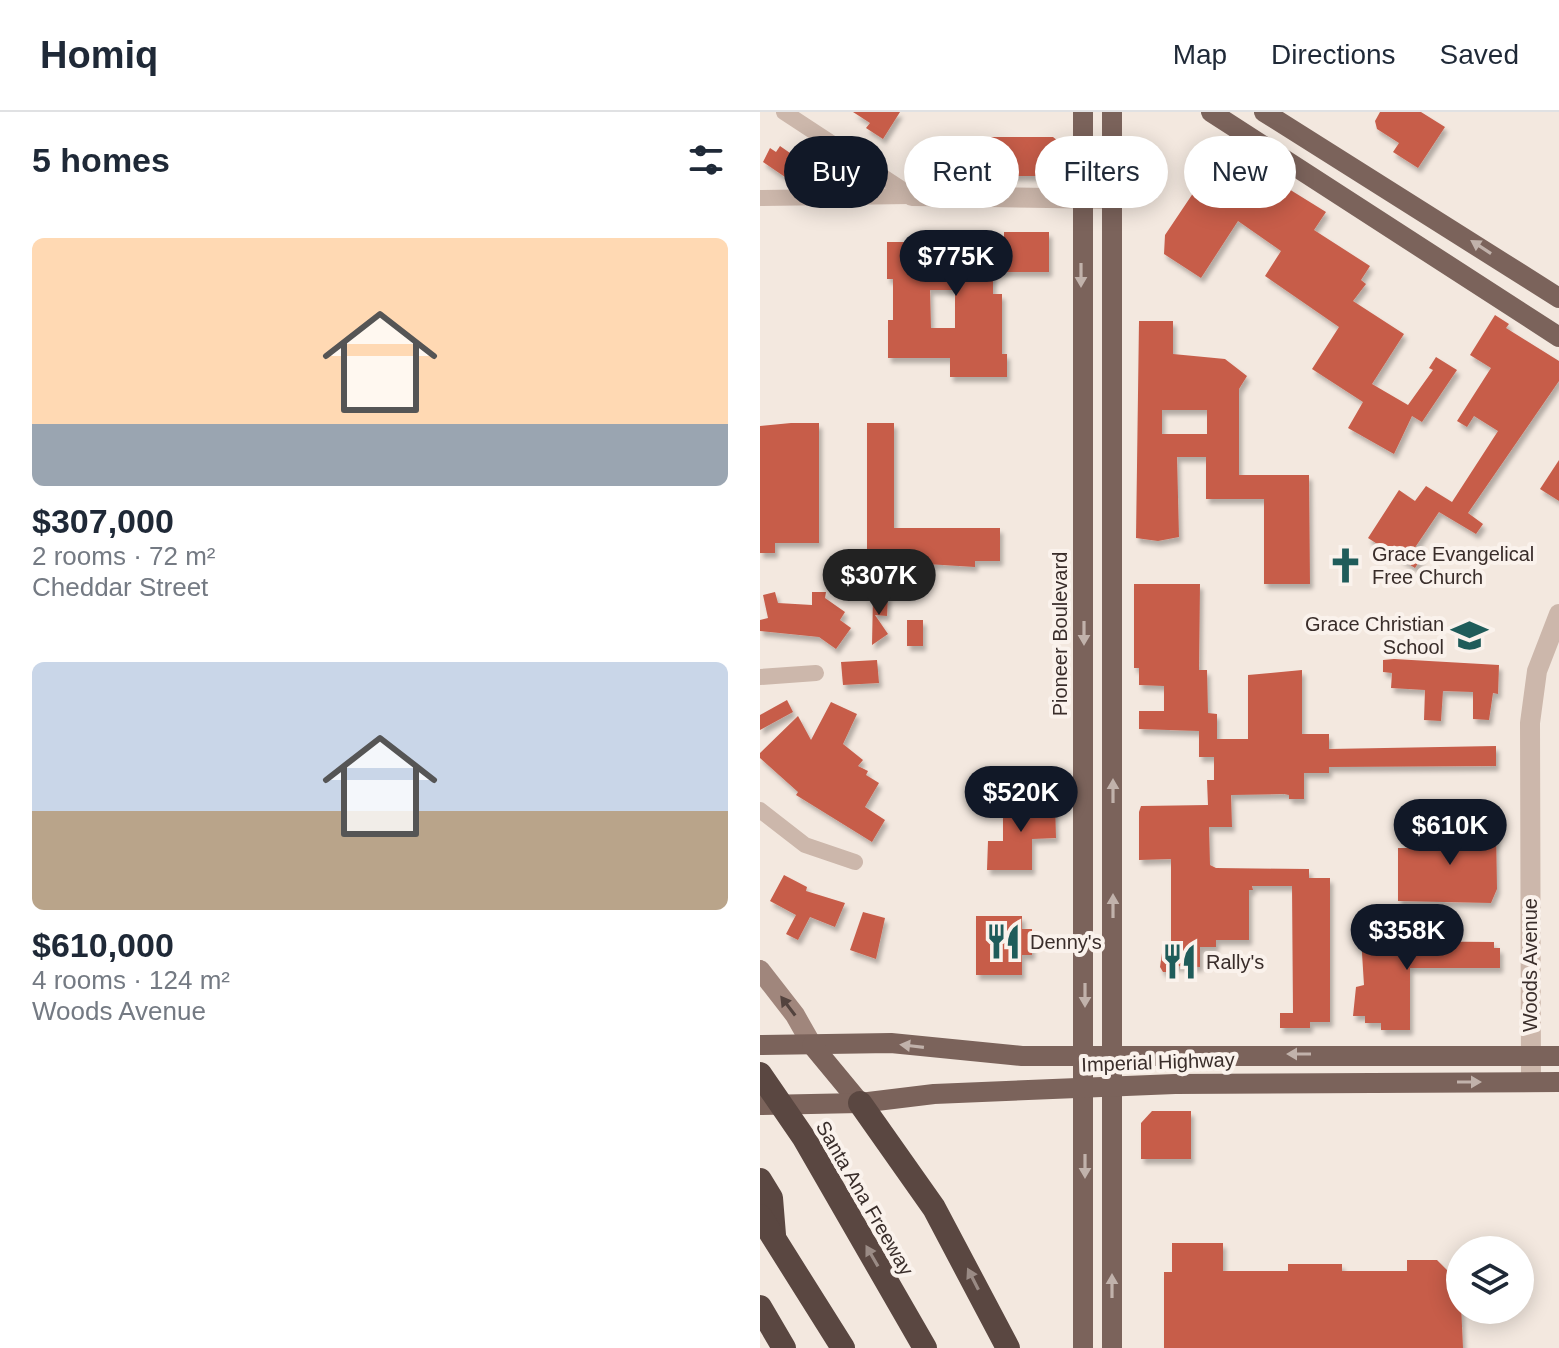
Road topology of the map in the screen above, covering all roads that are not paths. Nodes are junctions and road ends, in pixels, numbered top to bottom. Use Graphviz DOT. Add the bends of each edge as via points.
graph roads {
  1 [pos="784,112"];
  2 [pos="1083,112"];
  3 [pos="1211,112"];
  4 [pos="1264,112"];
  5 [pos="1113,114"];
  6 [pos="1082,136"];
  7 [pos="1112,136"];
  8 [pos="904,191"];
  9 [pos="904,196"];
  10 [pos="760,198"];
  11 [pos="1080,208"];
  12 [pos="1111,208"];
  13 [pos="1559,298"];
  14 [pos="1559,337"];
  15 [pos="1559,614"];
  16 [pos="816,673"];
  17 [pos="760,677"];
  18 [pos="760,810"];
  19 [pos="855,862"];
  20 [pos="760,970"];
  21 [pos="760,1045"];
  22 [pos="812,1045"];
  23 [pos="1085,1055"];
  24 [pos="1114,1055"];
  25 [pos="1531,1056"];
  26 [pos="1559,1056"];
  27 [pos="760,1074"];
  28 [pos="1531,1082"];
  29 [pos="1559,1082"];
  30 [pos="1114,1087"];
  31 [pos="1085,1088"];
  32 [pos="860,1103"];
  33 [pos="760,1105"];
  34 [pos="760,1180"];
  35 [pos="760,1216"];
  36 [pos="774,1237"];
  37 [pos="760,1307"];
  38 [pos="784,1348"];
  39 [pos="843,1348"];
  40 [pos="925,1348"];
  41 [pos="1008,1348"];
  42 [pos="1083,1348"];
  43 [pos="1112,1348"];
  1 -- 8 [label="street"];
  2 -- 6 [label="main road, Pioneer Boulevard"];
  3 -- 14 [label="main road"];
  13 -- 4 [label="main road, one-way"];
  5 -- 7 [label="main road"];
  9 -- 10 [label="street"];
  11 -- 23 [label="main road, Pioneer Boulevard, one-way"];
  24 -- 12 [label="main road, one-way"];
  15 -- 25 [label="street, Woods Avenue" via="1537,671 1530,723"];
  16 -- 17 [label="street"];
  18 -- 19 [label="street" via="805,845"];
  22 -- 20 [label="main road, one-way"];
  21 -- 22 [label="main road, Imperial Highway"];
  23 -- 22 [label="main road, Imperial Highway, one-way" via="990,1055 891,1043"];
  22 -- 32 [label="main road"];
  23 -- 24 [label="main road, Imperial Highway"];
  23 -- 31 [label="main road, Pioneer Boulevard"];
  25 -- 24 [label="main road, Imperial Highway, one-way"];
  24 -- 30 [label="main road"];
  25 -- 26 [label="main road, Imperial Highway"];
  25 -- 28 [label="street, Woods Avenue"];
  40 -- 27 [label="highway, Santa Ana Freeway, one-way" via="804,1138"];
  28 -- 29 [label="main road, Imperial Highway"];
  30 -- 28 [label="main road, Imperial Highway, one-way"];
  30 -- 31 [label="main road, Imperial Highway"];
  43 -- 30 [label="main road, one-way"];
  31 -- 32 [label="main road, Imperial Highway" via="934,1094"];
  31 -- 42 [label="main road, Pioneer Boulevard, one-way"];
  32 -- 33 [label="main road, Imperial Highway"];
  41 -- 32 [label="highway, one-way" via="934,1208"];
  34 -- 36 [label="highway" via="771,1198"];
  35 -- 36 [label="highway"];
  36 -- 39 [label="highway"];
  37 -- 38 [label="highway"];
}
